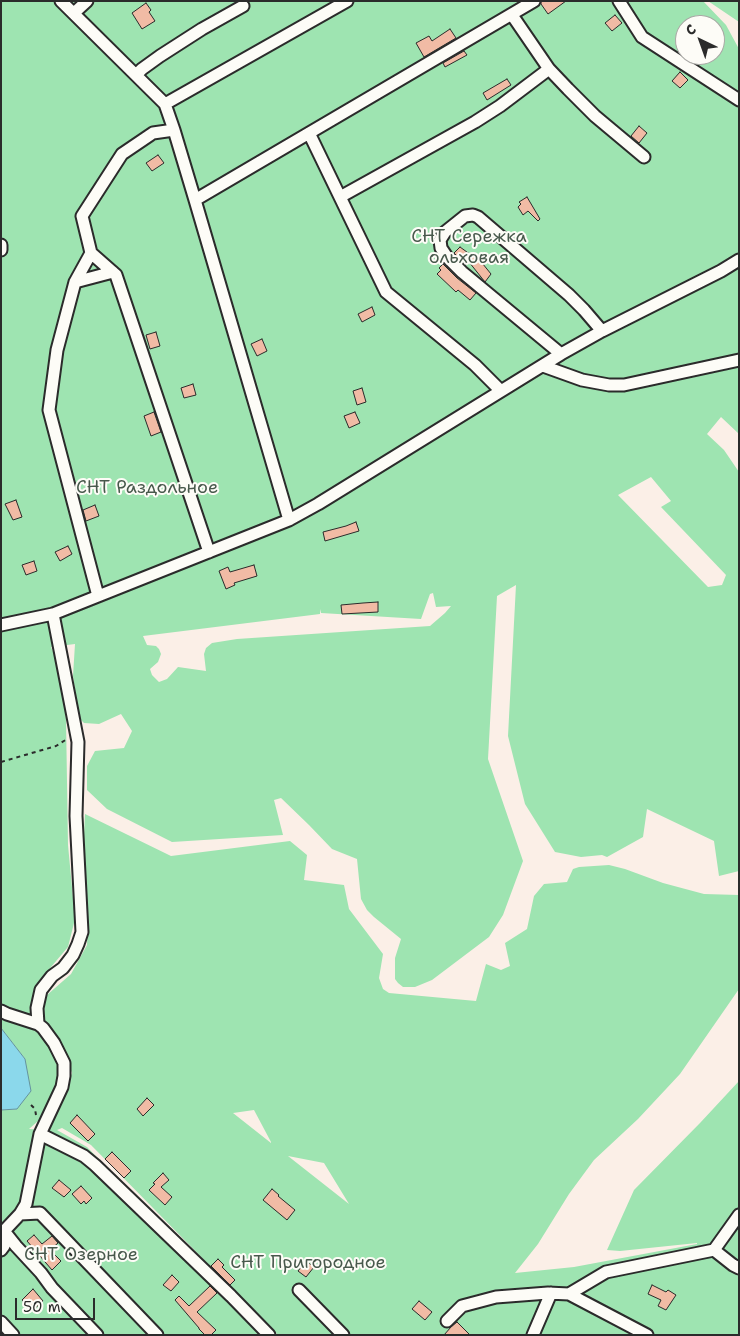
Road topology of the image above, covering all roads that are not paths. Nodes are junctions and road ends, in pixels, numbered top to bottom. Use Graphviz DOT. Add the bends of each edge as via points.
graph roads {
  1 [pos="61,1"];
  2 [pos="87,1"];
  3 [pos="347,1"];
  4 [pos="534,1"];
  5 [pos="618,1"];
  6 [pos="243,6"];
  7 [pos="74,13"];
  8 [pos="512,15"];
  9 [pos="549,69"];
  10 [pos="136,75"];
  11 [pos="739,100"];
  12 [pos="165,104"];
  13 [pos="174,130"];
  14 [pos="309,133"];
  15 [pos="644,157"];
  16 [pos="340,197"];
  17 [pos="195,200"];
  18 [pos="1,245"];
  19 [pos="1,250"];
  20 [pos="92,253"];
  21 [pos="739,260"];
  22 [pos="113,272"];
  23 [pos="75,282"];
  24 [pos="602,331"];
  25 [pos="561,354"];
  26 [pos="739,360"];
  27 [pos="543,366"];
  28 [pos="501,391"];
  29 [pos="289,520"];
  30 [pos="209,552"];
  31 [pos="98,596"];
  32 [pos="53,614"];
  33 [pos="1,625"];
  34 [pos="1,1011"];
  35 [pos="38,1024"];
  36 [pos="40,1134"];
  37 [pos="20,1214"];
  38 [pos="739,1215"];
  39 [pos="3,1229"];
  40 [pos="1,1250"];
  41 [pos="714,1250"];
  42 [pos="739,1268"];
  43 [pos="299,1290"];
  44 [pos="551,1293"];
  45 [pos="568,1294"];
  46 [pos="447,1321"];
  47 [pos="1,1322"];
  48 [pos="13,1335"];
  49 [pos="97,1335"];
  50 [pos="157,1335"];
  51 [pos="269,1335"];
  52 [pos="343,1335"];
  53 [pos="533,1335"];
  54 [pos="647,1335"];
  1 -- 7 [label="lane"];
  2 -- 7 [label="lane"];
  3 -- 12 [label="lane"];
  4 -- 8 [label="lane"];
  5 -- 11 [label="lane" via="642,37"];
  6 -- 10 [label="lane" via="160,56"];
  7 -- 10 [label="lane"];
  8 -- 9 [label="lane"];
  8 -- 14 [label="lane"];
  9 -- 15 [label="lane" via="595,116"];
  9 -- 16 [label="lane" via="475,122"];
  10 -- 12 [label="lane"];
  12 -- 13 [label="lane"];
  13 -- 17 [label="lane"];
  13 -- 20 [label="lane" via="153,133 122,154 82,216"];
  14 -- 16 [label="lane"];
  14 -- 17 [label="lane"];
  16 -- 28 [label="lane" via="386,292"];
  17 -- 29 [label="lane"];
  18 -- 19 [label="lane"];
  20 -- 22 [label="lane"];
  20 -- 23 [label="lane"];
  21 -- 24 [label="lane"];
  22 -- 23 [label="lane"];
  22 -- 30 [label="lane"];
  23 -- 31 [label="lane" via="57,350 48,410"];
  24 -- 25 [label="lane"];
  24 -- 25 [label="lane" via="569,295 478,217 465,216 445,232 440,240 447,257"];
  25 -- 27 [label="lane"];
  26 -- 27 [label="lane" via="624,385 582,380"];
  27 -- 28 [label="lane"];
  28 -- 29 [label="lane"];
  29 -- 30 [label="lane"];
  30 -- 31 [label="lane"];
  31 -- 32 [label="lane"];
  32 -- 33 [label="lane"];
  32 -- 35 [label="lane" via="78,742 76,816 82,932 73,955 41,990"];
  34 -- 35 [label="lane"];
  35 -- 36 [label="lane" via="48,1033 64,1063 62,1087"];
  36 -- 37 [label="lane" via="29,1195"];
  36 -- 51 [label="lane" via="96,1165"];
  37 -- 39 [label="lane"];
  37 -- 50 [label="lane" via="40,1213"];
  38 -- 41 [label="lane"];
  39 -- 40 [label="lane" via="4,1246"];
  39 -- 49 [label="lane"];
  41 -- 42 [label="lane"];
  41 -- 45 [label="lane" via="606,1272"];
  43 -- 52 [label="lane"];
  44 -- 45 [label="lane"];
  44 -- 46 [label="lane" via="496,1298 462,1306"];
  44 -- 53 [label="lane"];
  45 -- 54 [label="lane"];
  47 -- 48 [label="lane"];
}
